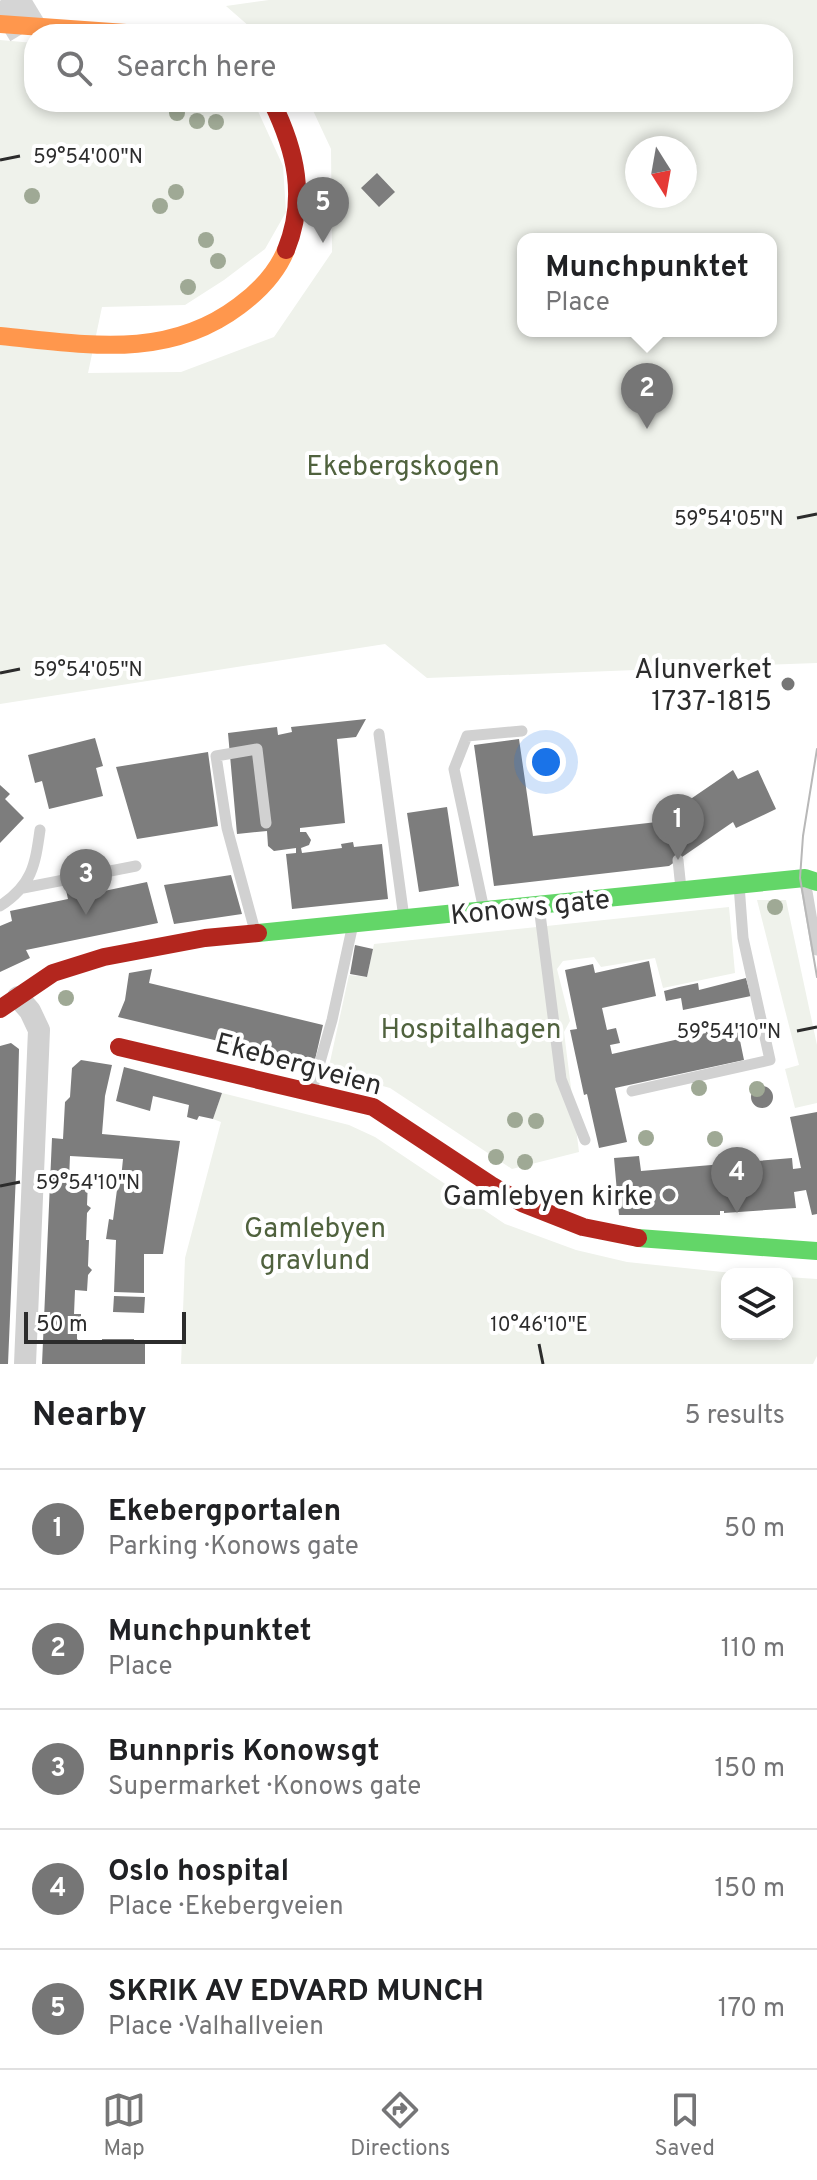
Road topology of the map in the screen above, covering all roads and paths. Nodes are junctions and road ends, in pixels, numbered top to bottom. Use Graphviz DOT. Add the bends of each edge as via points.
graph roads {
  1 [pos="0,24"];
  2 [pos="24,26"];
  3 [pos="277,112"];
  4 [pos="0,336"];
  5 [pos="522,731"];
  6 [pos="379,734"];
  7 [pos="266,823"];
  8 [pos="40,830"];
  9 [pos="678,860"];
  10 [pos="136,866"];
  11 [pos="813,876"];
  12 [pos="739,885"];
  13 [pos="23,888"];
  14 [pos="681,890"];
  15 [pos="539,905"];
  16 [pos="0,906"];
  17 [pos="484,911"];
  18 [pos="404,919"];
  19 [pos="353,924"];
  20 [pos="256,933"];
  21 [pos="817,950"];
  22 [pos="9,1003"];
  23 [pos="119,1047"];
  24 [pos="632,1091"];
  25 [pos="312,1092"];
  26 [pos="585,1140"];
  27 [pos="817,1251"];
  28 [pos="25,1364"];
  1 -- 2 [label="street"];
  3 -- 4 [label="street" via="292,149 299,203 295,227 280,261 239,308 190,334 146,344"];
  5 -- 17 [label="lane" via="467,736 454,769"];
  6 -- 18 [label="lane"];
  7 -- 20 [label="lane" via="257,749 216,756 227,828"];
  8 -- 13 [label="lane"];
  9 -- 14 [label="lane"];
  10 -- 13 [label="lane"];
  11 -- 12 [label="street, Konows gate"];
  11 -- 21 [label="lane"];
  12 -- 14 [label="street, Konows gate"];
  12 -- 24 [label="lane" via="743,938 770,1060"];
  13 -- 16 [label="lane"];
  14 -- 15 [label="street, Konows gate"];
  15 -- 17 [label="street, Konows gate"];
  15 -- 26 [label="lane" via="561,1079"];
  17 -- 18 [label="street, Konows gate"];
  18 -- 19 [label="street, Konows gate"];
  19 -- 20 [label="street, Konows gate"];
  19 -- 25 [label="lane"];
  20 -- 22 [label="street, Konows gate" via="104,957 53,973"];
  22 -- 28 [label="street" via="30,1011 39,1030"];
  23 -- 25 [label="street, Ekebergveien"];
  25 -- 27 [label="street, Ekebergveien" via="373,1107 507,1194 580,1226 631,1238"];
}
